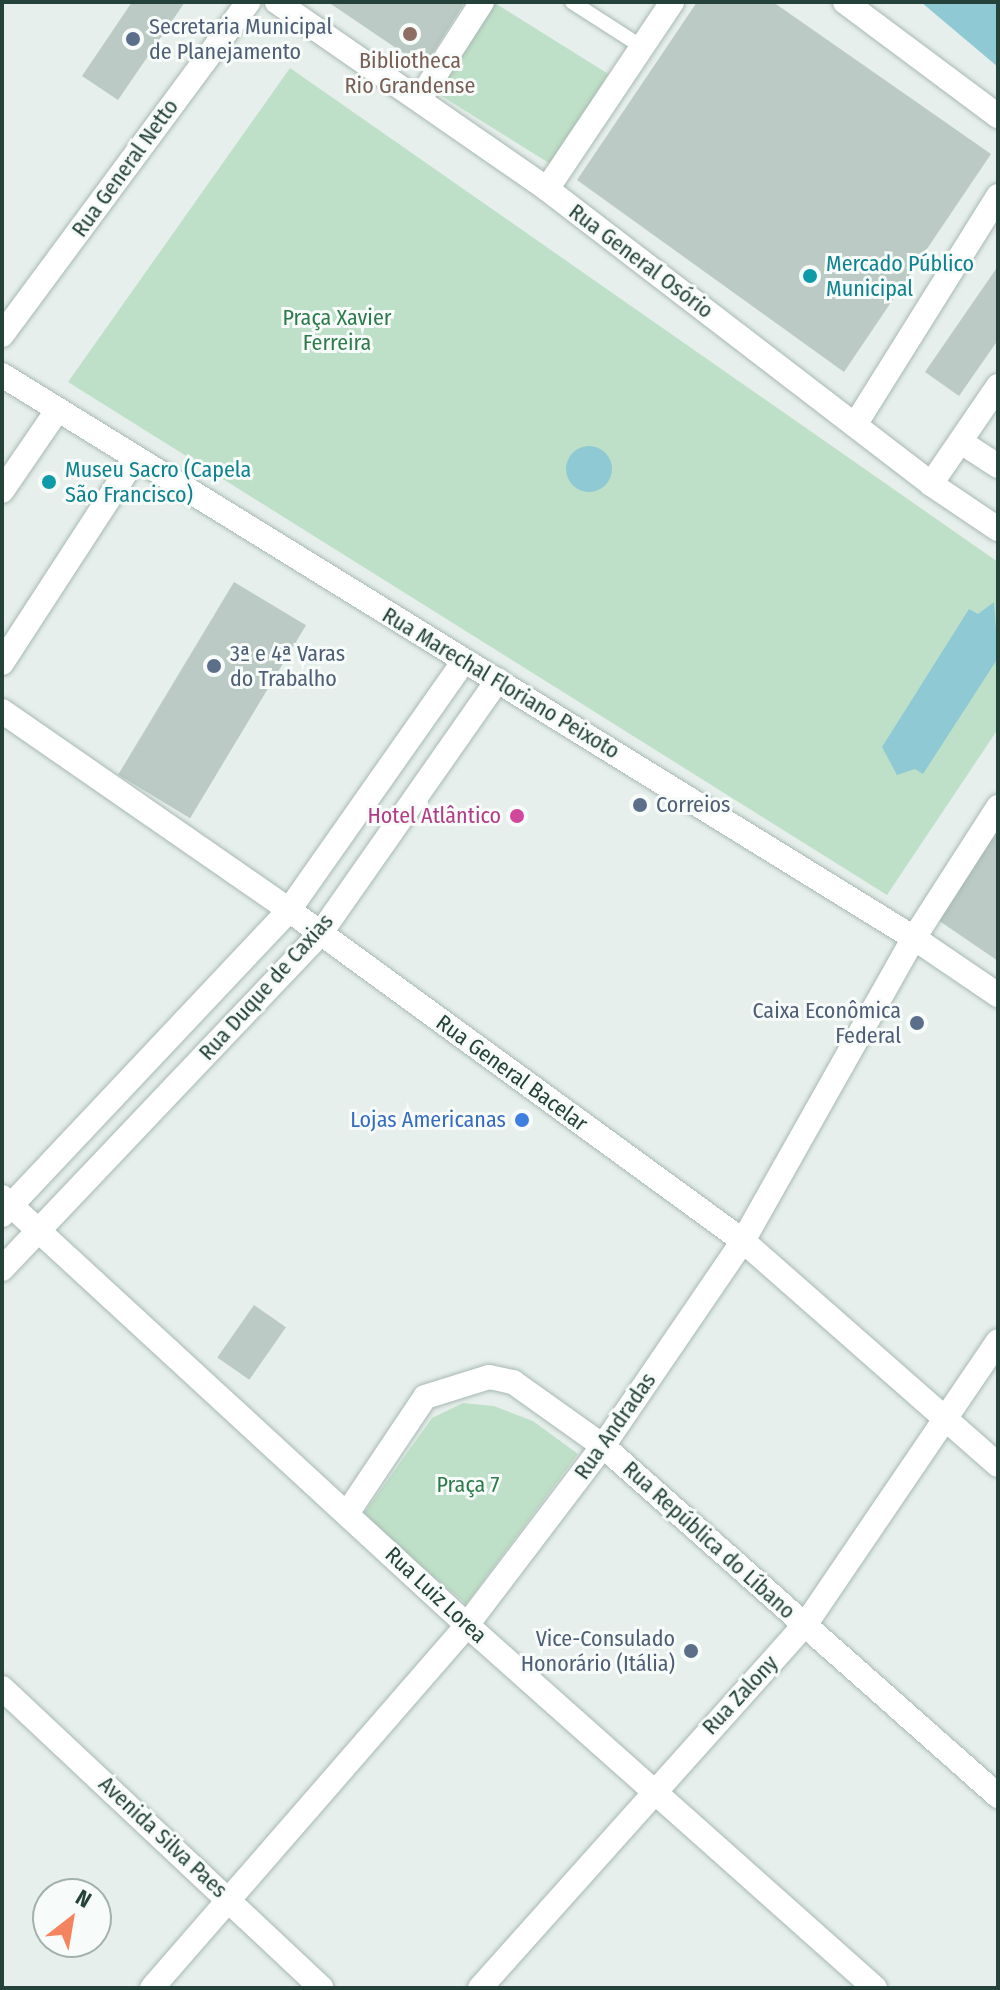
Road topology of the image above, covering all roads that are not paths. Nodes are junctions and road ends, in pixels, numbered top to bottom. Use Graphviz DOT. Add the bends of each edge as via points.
graph roads {
  1 [pos="248,2"];
  2 [pos="277,2"];
  3 [pos="482,2"];
  4 [pos="572,2"];
  5 [pos="672,2"];
  6 [pos="845,2"];
  7 [pos="642,47"];
  8 [pos="421,97"];
  9 [pos="998,116"];
  10 [pos="547,189"];
  11 [pos="998,196"];
  12 [pos="2,335"];
  13 [pos="2,375"];
  14 [pos="998,386"];
  15 [pos="56,412"];
  16 [pos="855,425"];
  17 [pos="961,442"];
  18 [pos="135,458"];
  19 [pos="998,466"];
  20 [pos="931,484"];
  21 [pos="2,491"];
  22 [pos="998,529"];
  23 [pos="464,661"];
  24 [pos="2,663"];
  25 [pos="498,680"];
  26 [pos="2,711"];
  27 [pos="371,793"];
  28 [pos="998,807"];
  29 [pos="403,814"];
  30 [pos="289,910"];
  31 [pos="320,934"];
  32 [pos="914,938"];
  33 [pos="998,995"];
  34 [pos="200,1002"];
  35 [pos="229,1029"];
  36 [pos="103,1103"];
  37 [pos="129,1136"];
  38 [pos="5,1206"];
  39 [pos="38,1232"];
  40 [pos="743,1241"];
  41 [pos="2,1269"];
  42 [pos="998,1341"];
  43 [pos="944,1420"];
  44 [pos="603,1446"];
  45 [pos="998,1465"];
  46 [pos="348,1512"];
  47 [pos="467,1625"];
  48 [pos="805,1625"];
  49 [pos="2,1688"];
  50 [pos="652,1790"];
  51 [pos="998,1796"];
  52 [pos="232,1901"];
  53 [pos="152,1988"];
  54 [pos="321,1988"];
  55 [pos="480,1988"];
  56 [pos="875,1988"];
  1 -- 12 [label="street, Rua General Netto"];
  2 -- 8 [label="street, Rua General Osório"];
  3 -- 8 [label="street"];
  4 -- 7 [label="lane"];
  5 -- 7 [label="street"];
  6 -- 9 [label="street"];
  7 -- 10 [label="street"];
  8 -- 10 [label="street, Rua General Osório"];
  10 -- 16 [label="street, Rua General Osório"];
  11 -- 16 [label="street"];
  13 -- 15 [label="street, Rua Marechal Floriano Peixoto"];
  14 -- 17 [label="street"];
  15 -- 18 [label="street, Rua Marechal Floriano Peixoto"];
  15 -- 21 [label="street"];
  16 -- 20 [label="street, Rua General Osório"];
  17 -- 19 [label="street"];
  17 -- 20 [label="street"];
  18 -- 23 [label="street, Rua Marechal Floriano Peixoto"];
  18 -- 24 [label="street"];
  20 -- 22 [label="street, Rua General Osório"];
  23 -- 25 [label="street, Rua Marechal Floriano Peixoto"];
  23 -- 27 [label="street, Rua Duque de Caxias"];
  25 -- 29 [label="street, Rua Duque de Caxias"];
  25 -- 32 [label="street, Rua Marechal Floriano Peixoto"];
  26 -- 30 [label="street, Rua General Bacelar"];
  27 -- 29 [label="street"];
  27 -- 30 [label="street, Rua Duque de Caxias"];
  28 -- 32 [label="street, Rua Andradas"];
  29 -- 31 [label="street, Rua Duque de Caxias"];
  30 -- 31 [label="street, Rua General Bacelar"];
  30 -- 34 [label="street, Rua Duque de Caxias"];
  31 -- 35 [label="street, Rua Duque de Caxias"];
  31 -- 40 [label="street, Rua General Bacelar"];
  32 -- 33 [label="street, Rua Marechal Floriano Peixoto"];
  32 -- 40 [label="street, Rua Andradas"];
  34 -- 35 [label="street"];
  34 -- 36 [label="street, Rua Duque de Caxias"];
  35 -- 37 [label="street, Rua Duque de Caxias"];
  36 -- 37 [label="street"];
  36 -- 38 [label="street, Rua Duque de Caxias"];
  37 -- 39 [label="street, Rua Duque de Caxias"];
  38 -- 39 [label="street, Rua Luiz Lorea"];
  39 -- 41 [label="street, Rua Duque de Caxias"];
  39 -- 46 [label="street, Rua Luiz Lorea"];
  40 -- 43 [label="street, Rua General Bacelar"];
  40 -- 44 [label="street, Rua Andradas"];
  42 -- 43 [label="street, Rua Zalony"];
  43 -- 45 [label="street, Rua General Bacelar"];
  43 -- 48 [label="street, Rua Zalony"];
  44 -- 46 [label="street, Rua República do Líbano" via="513,1382 489,1377 459,1383 425,1397"];
  44 -- 47 [label="street, Rua Andradas"];
  44 -- 48 [label="street, Rua República do Líbano"];
  46 -- 47 [label="street, Rua Luiz Lorea"];
  47 -- 50 [label="street, Rua Luiz Lorea"];
  47 -- 52 [label="street, Rua Andradas"];
  48 -- 50 [label="street, Rua Zalony"];
  48 -- 51 [label="street, Rua República do Líbano"];
  49 -- 52 [label="street, Avenida Silva Paes"];
  50 -- 55 [label="street, Rua Zalony"];
  50 -- 56 [label="street, Rua Luiz Lorea"];
  52 -- 53 [label="street, Rua Andradas"];
  52 -- 54 [label="street, Avenida Silva Paes"];
}
